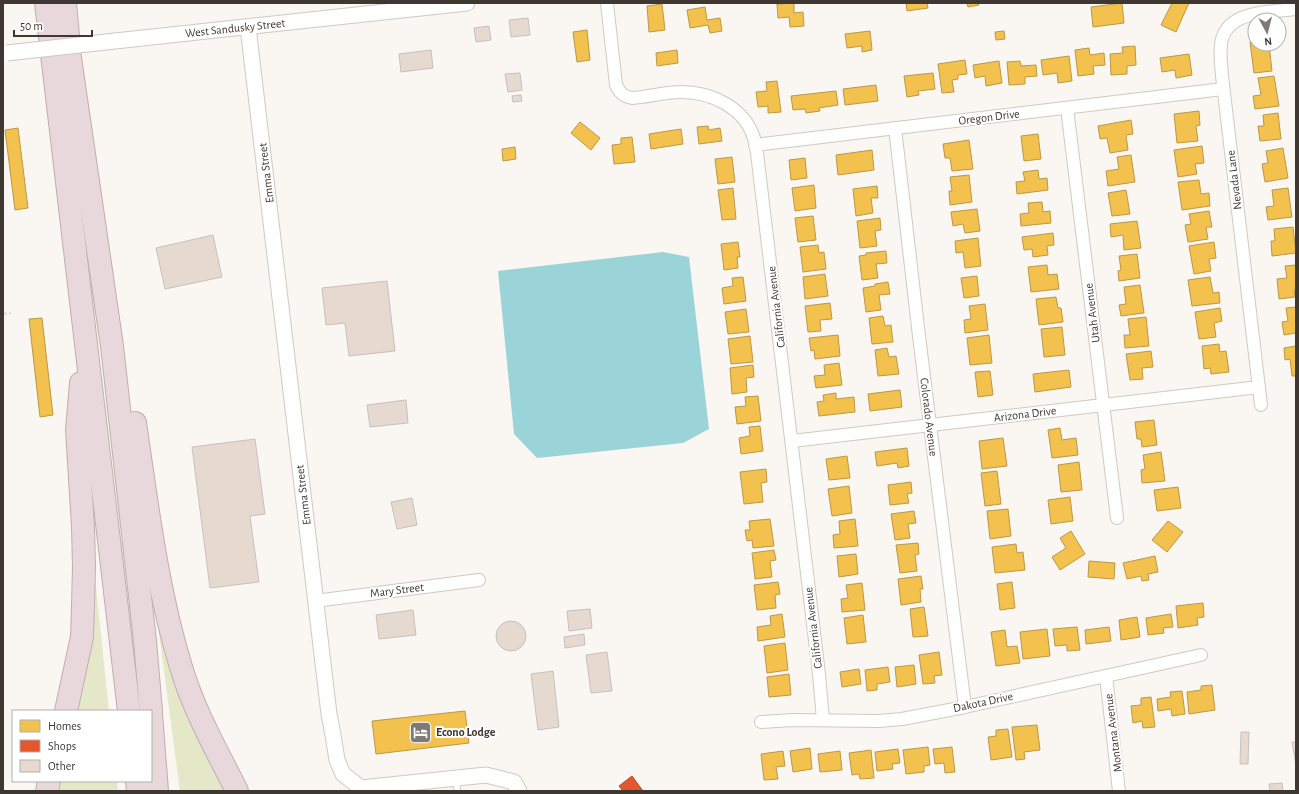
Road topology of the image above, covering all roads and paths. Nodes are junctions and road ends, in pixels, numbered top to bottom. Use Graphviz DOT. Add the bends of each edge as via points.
graph roads {
  1 [pos="46,3"];
  2 [pos="65,3"];
  3 [pos="467,3"];
  4 [pos="607,3"];
  5 [pos="393,7"];
  6 [pos="1296,9"];
  7 [pos="248,27"];
  8 [pos="5,53"];
  9 [pos="1224,89"];
  10 [pos="1068,108"];
  11 [pos="895,128"];
  12 [pos="756,145"];
  13 [pos="71,216"];
  14 [pos="11,313"];
  15 [pos="3,314"];
  16 [pos="112,346"];
  17 [pos="1259,387"];
  18 [pos="1102,405"];
  19 [pos="1260,405"];
  20 [pos="930,425"];
  21 [pos="792,441"];
  22 [pos="1117,518"];
  23 [pos="479,580"];
  24 [pos="315,601"];
  25 [pos="1201,655"];
  26 [pos="1106,676"];
  27 [pos="964,707"];
  28 [pos="66,710"];
  29 [pos="129,710"];
  30 [pos="151,710"];
  31 [pos="823,720"];
  32 [pos="761,722"];
  33 [pos="152,727"];
  34 [pos="457,785"];
  35 [pos="385,788"];
  36 [pos="157,791"];
  37 [pos="238,791"];
  38 [pos="519,791"];
  39 [pos="1119,791"];
  1 -- 13 [label="highway"];
  2 -- 16 [label="highway" via="70,58"];
  3 -- 5 [label="street, West Sandusky Street"];
  4 -- 12 [label="street, California Avenue" via="619,92 625,97 632,98 679,92 710,96 737,112 747,123"];
  5 -- 7 [label="street, West Sandusky Street"];
  6 -- 9 [label="street, Nevada Lane" via="1244,17 1228,26 1221,44"];
  7 -- 8 [label="street, West Sandusky Street, bridge"];
  7 -- 24 [label="street, Emma Street"];
  9 -- 10 [label="street, Oregon Drive"];
  9 -- 17 [label="street, Nevada Lane"];
  10 -- 11 [label="street, Oregon Drive"];
  10 -- 18 [label="street, Utah Avenue"];
  11 -- 12 [label="street, Oregon Drive"];
  11 -- 20 [label="street, Colorado Avenue"];
  12 -- 21 [label="street, California Avenue"];
  13 -- 28 [label="highway" via="68,238 69,263 81,379 77,430 84,567 82,637"];
  13 -- 29 [label="highway"];
  14 -- 15 [label="path"];
  16 -- 30 [label="highway"];
  16 -- 37 [label="highway" via="126,372 157,567 181,668 198,712"];
  17 -- 18 [label="street, Arizona Drive"];
  17 -- 19 [label="street, Nevada Lane"];
  18 -- 20 [label="street, Arizona Drive"];
  18 -- 22 [label="street, Utah Avenue"];
  20 -- 21 [label="street, Arizona Drive"];
  20 -- 27 [label="street, Colorado Avenue"];
  21 -- 31 [label="street, California Avenue"];
  23 -- 24 [label="street, Mary Street"];
  24 -- 35 [label="street, Emma Street" via="337,760 343,774 360,788"];
  25 -- 26 [label="street, Dakota Drive"];
  26 -- 27 [label="street, Dakota Drive"];
  26 -- 39 [label="street, Montana Avenue"];
  27 -- 31 [label="street, Dakota Drive" via="902,719"];
  31 -- 32 [label="street, Dakota Drive"];
  33 -- 36 [label="highway"];
  34 -- 35 [label="street, Emma Street"];
  34 -- 38 [label="street, Emma Street" via="486,775 514,782"];
}
